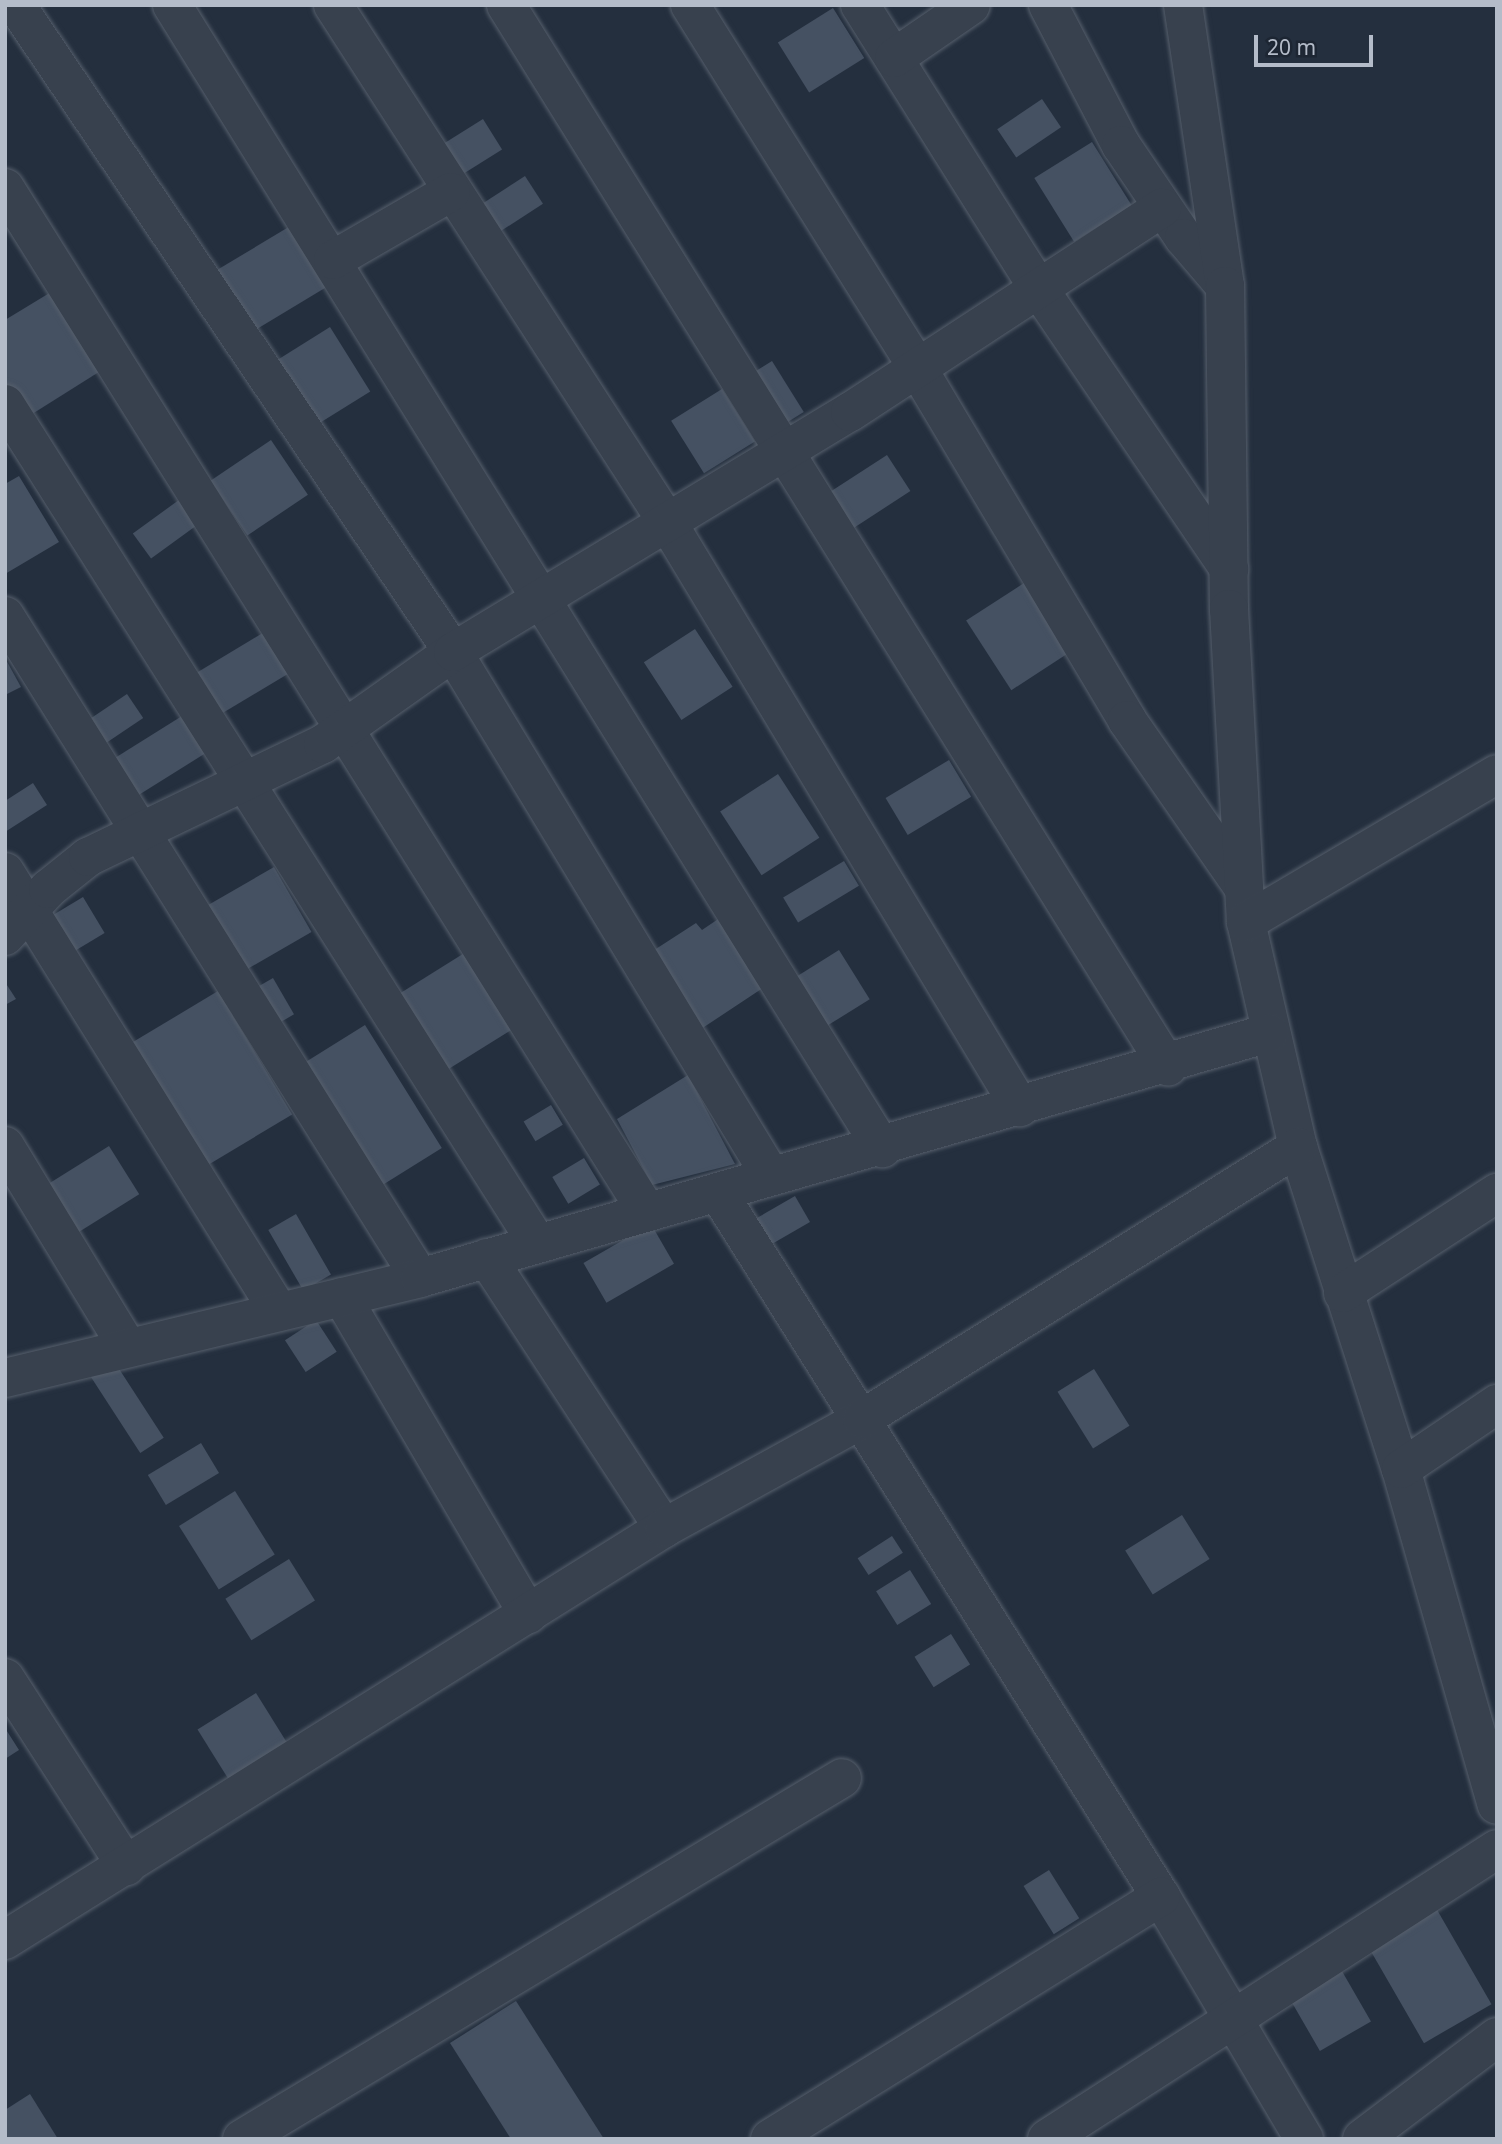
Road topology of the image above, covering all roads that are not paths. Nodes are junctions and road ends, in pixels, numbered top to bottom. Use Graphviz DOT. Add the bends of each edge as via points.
graph roads {
  1 [pos="16,5"];
  2 [pos="172,5"];
  3 [pos="333,5"];
  4 [pos="506,5"];
  5 [pos="690,5"];
  6 [pos="860,5"];
  7 [pos="971,5"];
  8 [pos="1183,5"];
  9 [pos="1051,6"];
  10 [pos="894,58"];
  11 [pos="5,188"];
  12 [pos="451,192"];
  13 [pos="1161,208"];
  14 [pos="333,260"];
  15 [pos="1225,286"];
  16 [pos="1041,292"];
  17 [pos="918,369"];
  18 [pos="5,404"];
  19 [pos="788,451"];
  20 [pos="668,525"];
  21 [pos="1229,569"];
  22 [pos="545,598"];
  23 [pos="5,617"];
  24 [pos="453,652"];
  25 [pos="345,729"];
  26 [pos="245,782"];
  27 [pos="1493,785"];
  28 [pos="139,832"];
  29 [pos="5,872"];
  30 [pos="1245,904"];
  31 [pos="17,922"];
  32 [pos="1269,1033"];
  33 [pos="1168,1067"];
  34 [pos="1020,1107"];
  35 [pos="5,1146"];
  36 [pos="1298,1147"];
  37 [pos="882,1148"];
  38 [pos="769,1173"];
  39 [pos="1497,1193"];
  40 [pos="719,1194"];
  41 [pos="647,1212"];
  42 [pos="537,1243"];
  43 [pos="487,1258"];
  44 [pos="420,1278"];
  45 [pos="1343,1293"];
  46 [pos="342,1297"];
  47 [pos="279,1312"];
  48 [pos="126,1345"];
  49 [pos="5,1378"];
  50 [pos="1497,1404"];
  51 [pos="862,1419"];
  52 [pos="1401,1469"];
  53 [pos="664,1528"];
  54 [pos="528,1614"];
  55 [pos="5,1678"];
  56 [pos="842,1778"];
  57 [pos="1497,1805"];
  58 [pos="1497,1849"];
  59 [pos="126,1866"];
  60 [pos="1161,1897"];
  61 [pos="5,1940"];
  62 [pos="1231,2016"];
  63 [pos="1497,2037"];
  64 [pos="242,2139"];
  65 [pos="770,2139"];
  66 [pos="1047,2139"];
  67 [pos="1304,2139"];
  68 [pos="1362,2139"];
  1 -- 24 [label="street"];
  2 -- 14 [label="street"];
  3 -- 12 [label="street"];
  4 -- 19 [label="street"];
  5 -- 17 [label="street"];
  6 -- 10 [label="street"];
  7 -- 10 [label="street"];
  8 -- 15 [label="street"];
  9 -- 13 [label="street" via="1091,94"];
  10 -- 16 [label="street"];
  11 -- 25 [label="street"];
  12 -- 14 [label="street"];
  12 -- 20 [label="street"];
  13 -- 15 [label="street"];
  13 -- 16 [label="street"];
  14 -- 22 [label="street"];
  15 -- 21 [label="street"];
  16 -- 17 [label="street"];
  16 -- 21 [label="street"];
  17 -- 19 [label="street"];
  17 -- 30 [label="street" via="1127,720"];
  18 -- 26 [label="street"];
  19 -- 20 [label="street"];
  19 -- 33 [label="street"];
  20 -- 22 [label="street"];
  20 -- 34 [label="street"];
  21 -- 30 [label="street"];
  22 -- 24 [label="street"];
  22 -- 37 [label="street"];
  23 -- 28 [label="street"];
  24 -- 25 [label="street"];
  24 -- 38 [label="street"];
  25 -- 26 [label="street"];
  25 -- 41 [label="street"];
  26 -- 28 [label="street"];
  26 -- 42 [label="street"];
  27 -- 30 [label="street"];
  28 -- 31 [label="street" via="88,857"];
  28 -- 44 [label="street"];
  29 -- 31 [label="street"];
  30 -- 32 [label="street"];
  31 -- 47 [label="street"];
  32 -- 33 [label="street"];
  32 -- 36 [label="street"];
  33 -- 34 [label="street"];
  34 -- 37 [label="street"];
  35 -- 48 [label="street"];
  36 -- 45 [label="street"];
  36 -- 51 [label="street"];
  37 -- 38 [label="street"];
  38 -- 40 [label="street"];
  39 -- 45 [label="street"];
  40 -- 41 [label="street"];
  40 -- 51 [label="street"];
  41 -- 42 [label="street"];
  42 -- 43 [label="street"];
  43 -- 44 [label="street"];
  43 -- 53 [label="street"];
  44 -- 46 [label="street"];
  45 -- 52 [label="street"];
  46 -- 47 [label="street"];
  46 -- 54 [label="street"];
  47 -- 48 [label="street"];
  48 -- 49 [label="street"];
  50 -- 52 [label="street"];
  51 -- 53 [label="street"];
  51 -- 60 [label="street"];
  52 -- 57 [label="street"];
  53 -- 54 [label="street"];
  54 -- 59 [label="street"];
  55 -- 59 [label="street"];
  56 -- 64 [label="street"];
  58 -- 62 [label="street"];
  59 -- 61 [label="street"];
  60 -- 62 [label="street"];
  60 -- 65 [label="street"];
  62 -- 66 [label="street"];
  62 -- 67 [label="street"];
  63 -- 68 [label="street"];
}
